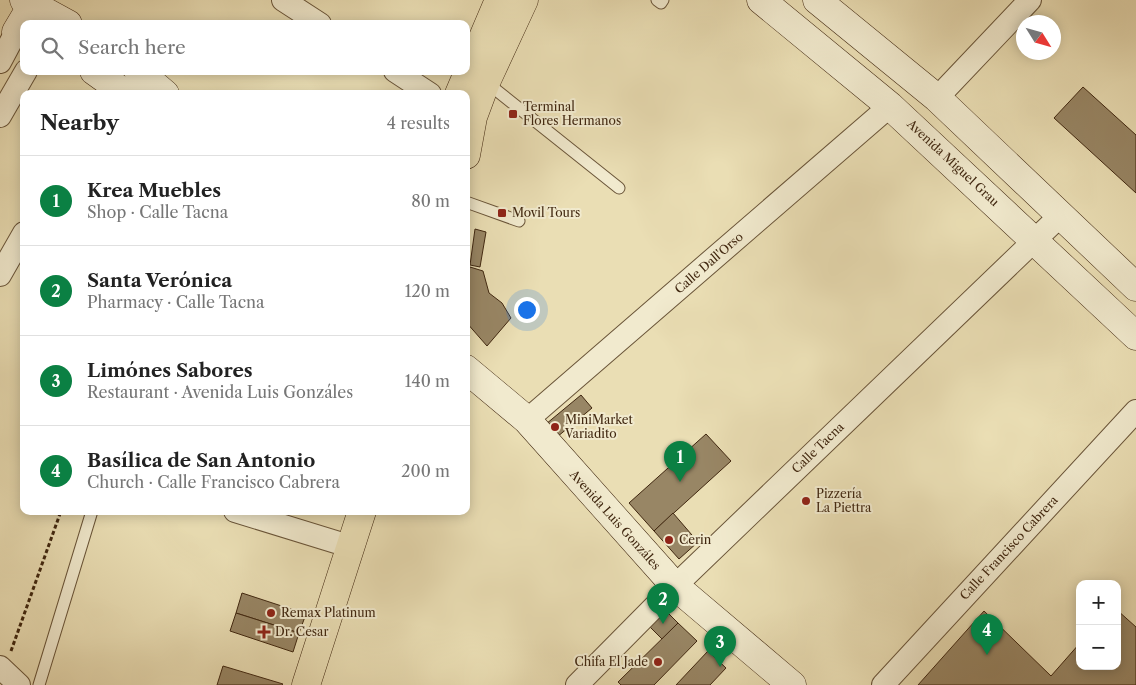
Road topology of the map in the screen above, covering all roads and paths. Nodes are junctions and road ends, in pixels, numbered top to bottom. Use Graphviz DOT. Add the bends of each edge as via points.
graph roads {
  1 [pos="283,0"];
  2 [pos="499,0"];
  3 [pos="524,0"];
  4 [pos="657,0"];
  5 [pos="663,0"];
  6 [pos="761,0"];
  7 [pos="817,0"];
  8 [pos="1030,0"];
  9 [pos="47,10"];
  10 [pos="30,20"];
  11 [pos="314,20"];
  12 [pos="13,30"];
  13 [pos="0,62"];
  14 [pos="470,68"];
  15 [pos="24,75"];
  16 [pos="143,75"];
  17 [pos="401,75"];
  18 [pos="467,75"];
  19 [pos="486,82"];
  20 [pos="160,90"];
  21 [pos="424,90"];
  22 [pos="461,90"];
  23 [pos="937,98"];
  24 [pos="890,106"];
  25 [pos="0,116"];
  26 [pos="470,133"];
  27 [pos="619,188"];
  28 [pos="470,203"];
  29 [pos="1062,214"];
  30 [pos="519,221"];
  31 [pos="1035,239"];
  32 [pos="20,240"];
  33 [pos="0,274"];
  34 [pos="1136,287"];
  35 [pos="1136,336"];
  36 [pos="470,372"];
  37 [pos="1136,411"];
  38 [pos="527,420"];
  39 [pos="59,515"];
  40 [pos="91,515"];
  41 [pos="248,515"];
  42 [pos="361,515"];
  43 [pos="378,515"];
  44 [pos="352,547"];
  45 [pos="675,586"];
  46 [pos="8,674"];
  47 [pos="39,685"];
  48 [pos="306,685"];
  49 [pos="325,685"];
  50 [pos="578,685"];
  51 [pos="792,685"];
  52 [pos="883,685"];
  1 -- 11 [label="street"];
  2 -- 14 [label="main road"];
  3 -- 19 [label="main road"];
  4 -- 5 [label="lane" via="661,3"];
  6 -- 24 [label="main road, Avenida Miguel Grau"];
  7 -- 23 [label="main road"];
  8 -- 23 [label="street"];
  9 -- 10 [label="main road"];
  12 -- 13 [label="street"];
  15 -- 25 [label="street"];
  16 -- 20 [label="main road"];
  17 -- 21 [label="street"];
  18 -- 22 [label="main road"];
  19 -- 26 [label="main road"];
  19 -- 27 [label="lane"];
  23 -- 29 [label="main road"];
  24 -- 31 [label="main road, Avenida Miguel Grau"];
  24 -- 38 [label="street, Calle Dall'Orso"];
  28 -- 30 [label="lane"];
  29 -- 31 [label="street, Calle Tacna"];
  29 -- 34 [label="main road"];
  31 -- 35 [label="main road, Avenida Miguel Grau"];
  31 -- 45 [label="street, Calle Tacna"];
  32 -- 33 [label="street"];
  36 -- 38 [label="main road, Avenida Luis Gonzáles"];
  37 -- 52 [label="street, Calle Francisco Cabrera"];
  38 -- 45 [label="main road, Avenida Luis Gonzáles"];
  39 -- 46 [label="path"];
  40 -- 47 [label="lane"];
  41 -- 44 [label="street"];
  42 -- 44 [label="main road"];
  43 -- 49 [label="main road"];
  44 -- 48 [label="main road"];
  45 -- 50 [label="street, Calle Tacna"];
  45 -- 51 [label="main road, Avenida Luis Gonzáles"];
}
